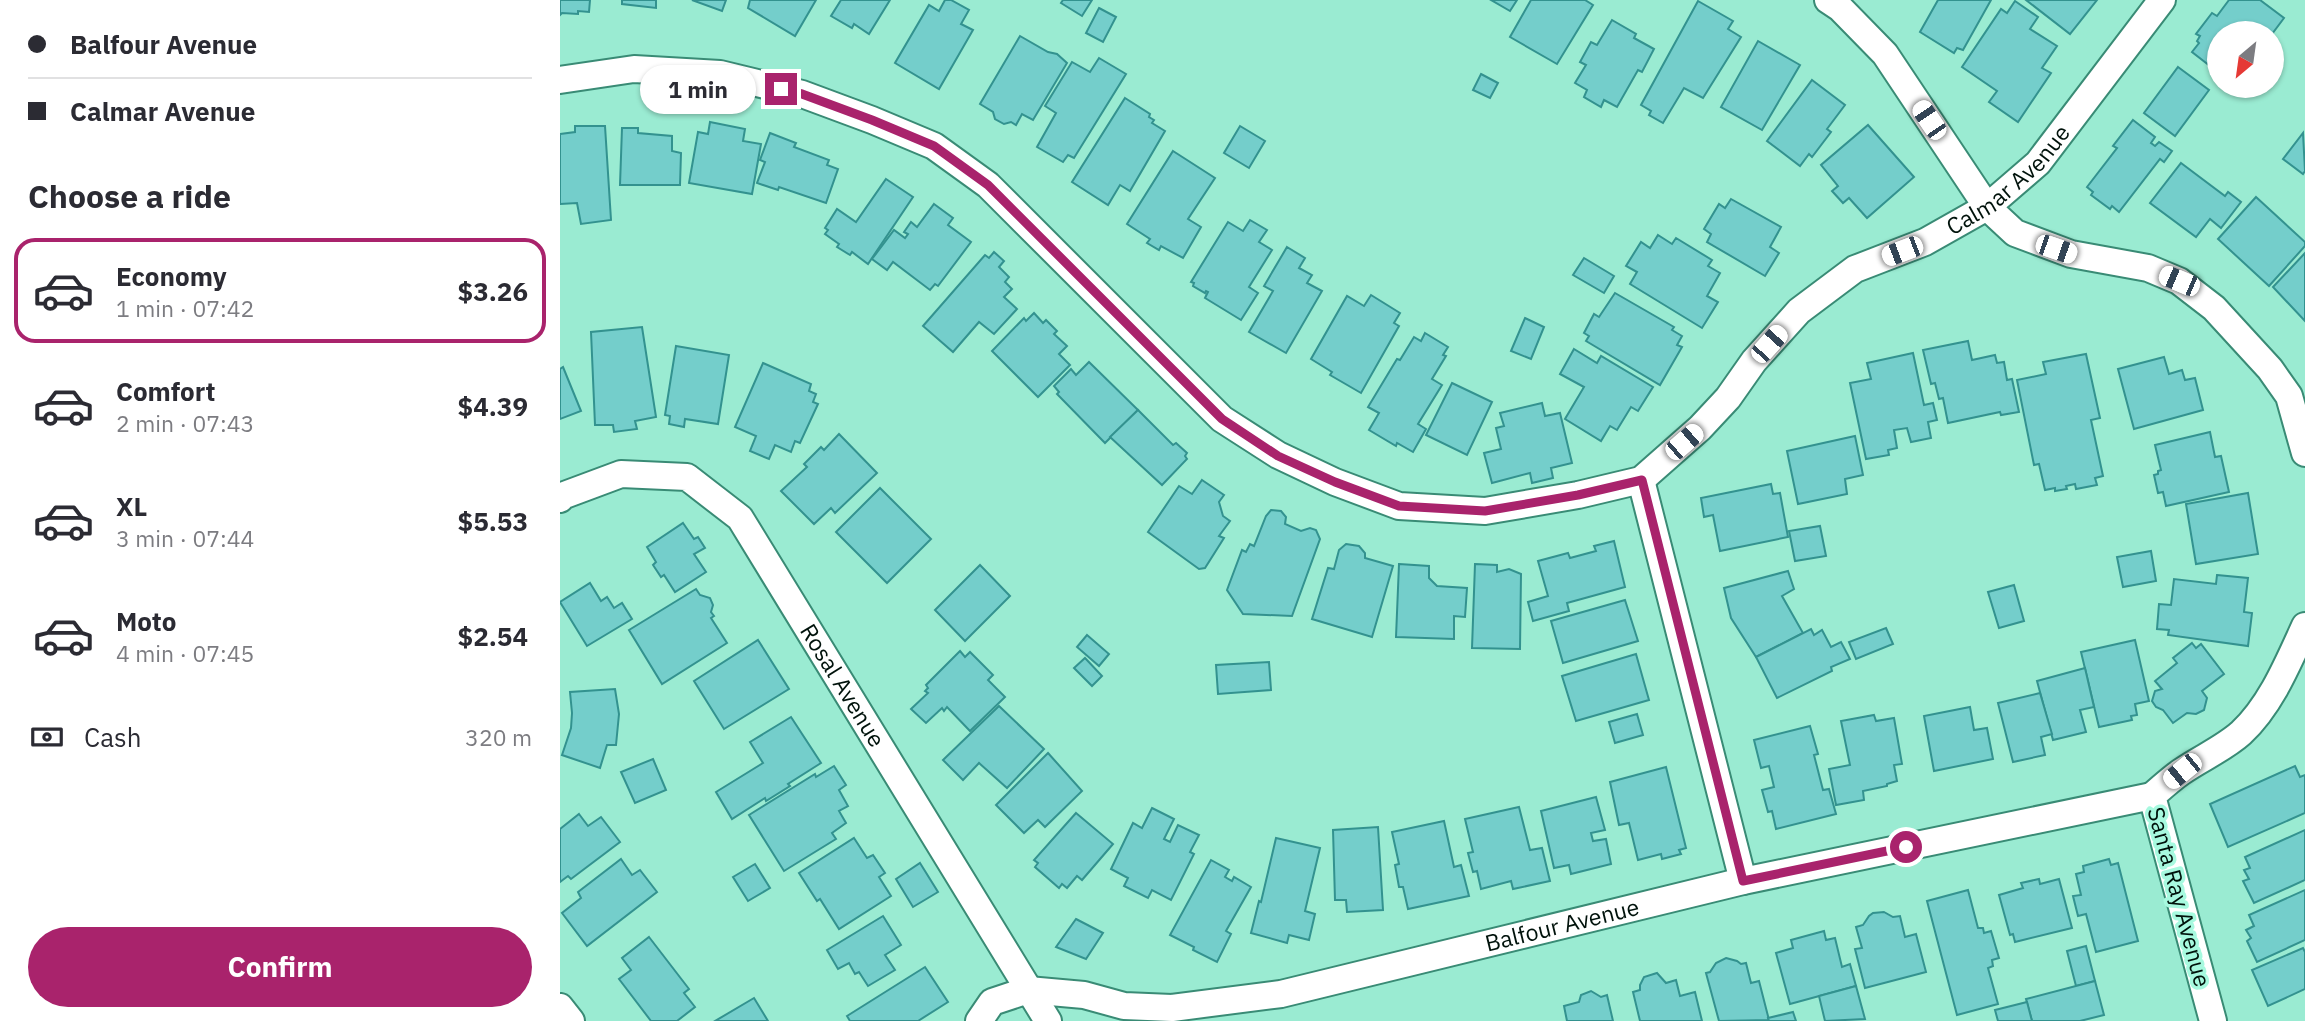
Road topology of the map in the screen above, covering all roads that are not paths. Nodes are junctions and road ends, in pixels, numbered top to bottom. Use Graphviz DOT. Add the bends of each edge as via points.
graph roads {
  1 [pos="1828,0"];
  2 [pos="2162,0"];
  3 [pos="560,80"];
  4 [pos="1987,207"];
  5 [pos="2305,453"];
  6 [pos="1642,480"];
  7 [pos="560,499"];
  8 [pos="2305,626"];
  9 [pos="2152,796"];
  10 [pos="1743,881"];
  11 [pos="1028,990"];
  12 [pos="560,1007"];
  13 [pos="571,1021"];
  14 [pos="979,1021"];
  15 [pos="1048,1021"];
  16 [pos="2213,1021"];
  1 -- 4 [label="street" via="1885,54"];
  2 -- 4 [label="street, Calmar Avenue" via="2038,163"];
  3 -- 6 [label="street, Calmar Avenue" via="634,69 720,74 802,94 934,146 988,185 1222,419 1278,456 1399,506 1485,511"];
  4 -- 5 [label="street" via="2015,233 2071,254 2148,268 2179,281 2214,308 2289,396"];
  4 -- 6 [label="street, Calmar Avenue" via="1926,242 1855,269 1799,311 1728,398"];
  6 -- 10 [label="street"];
  7 -- 11 [label="street, Rosal Avenue" via="621,474 687,477 740,519"];
  8 -- 9 [label="street, Santa Ray Avenue" via="2268,701 2242,732"];
  9 -- 10 [label="street, Balfour Avenue"];
  9 -- 16 [label="street, Santa Ray Avenue"];
  10 -- 11 [label="street, Balfour Avenue" via="1281,994 1172,1008 1124,1006 1084,995"];
  11 -- 14 [label="street, Balfour Avenue" via="992,1002"];
  11 -- 15 [label="street, Rosal Avenue"];
  12 -- 13 [label="street"];
}
